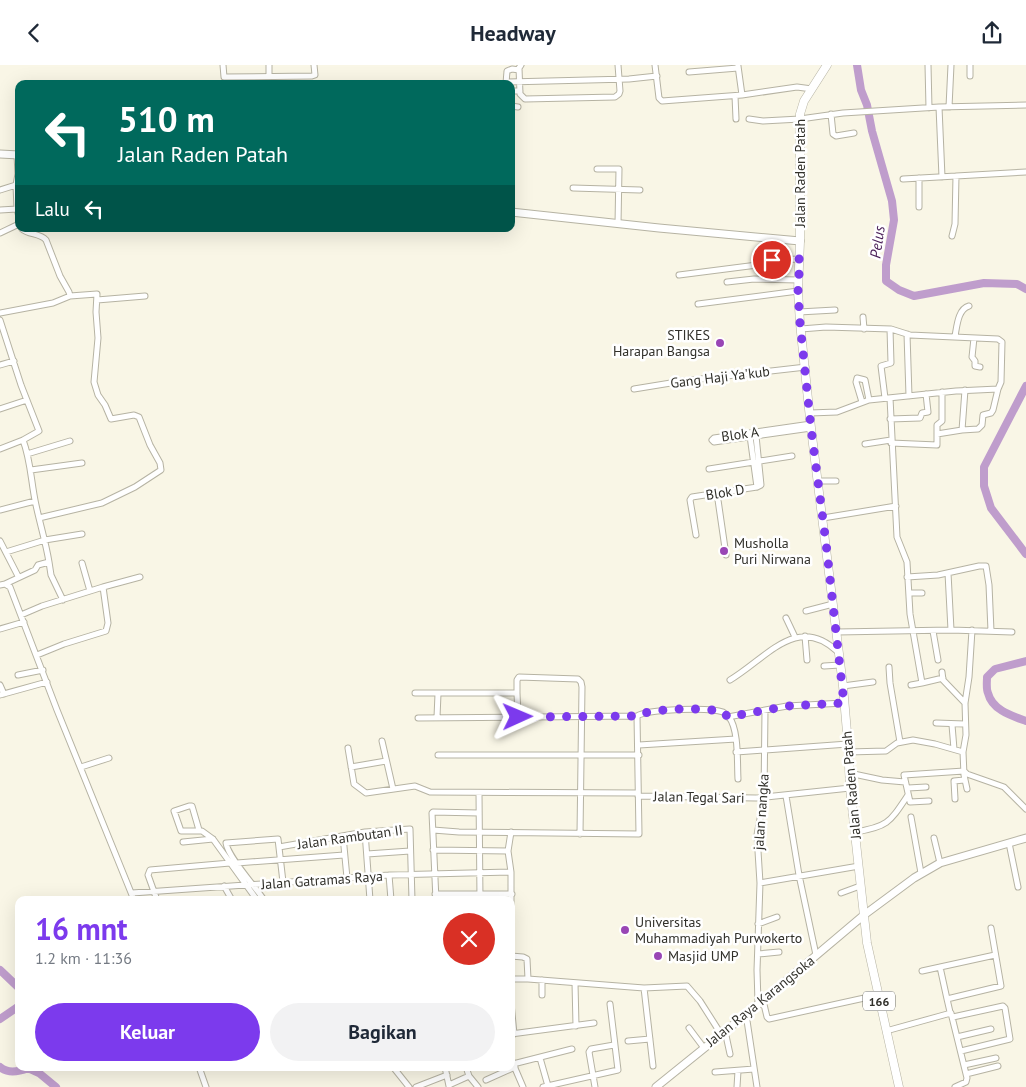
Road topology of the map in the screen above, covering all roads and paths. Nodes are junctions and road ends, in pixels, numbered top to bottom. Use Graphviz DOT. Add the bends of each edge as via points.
graph roads {
  1 [pos="223,65"];
  2 [pos="268,65"];
  3 [pos="314,65"];
  4 [pos="618,65"];
  5 [pos="655,65"];
  6 [pos="928,65"];
  7 [pos="951,65"];
  8 [pos="970,65"];
  9 [pos="738,66"];
  10 [pos="825,66"];
  11 [pos="520,67"];
  12 [pos="689,72"];
  13 [pos="269,75"];
  14 [pos="656,76"];
  15 [pos="970,76"];
  16 [pos="619,79"];
  17 [pos="506,80"];
  18 [pos="515,82"];
  19 [pos="519,82"];
  20 [pos="812,89"];
  21 [pos="515,91"];
  22 [pos="520,91"];
  23 [pos="742,95"];
  24 [pos="735,96"];
  25 [pos="1026,105"];
  26 [pos="515,107"];
  27 [pos="518,107"];
  28 [pos="938,107"];
  29 [pos="949,107"];
  30 [pos="929,108"];
  31 [pos="831,114"];
  32 [pos="736,119"];
  33 [pos="750,119"];
  34 [pos="800,119"];
  35 [pos="854,133"];
  36 [pos="0,153"];
  37 [pos="15,155"];
  38 [pos="597,169"];
  39 [pos="1026,172"];
  40 [pos="956,176"];
  41 [pos="942,177"];
  42 [pos="919,178"];
  43 [pos="903,179"];
  44 [pos="15,185"];
  45 [pos="573,188"];
  46 [pos="0,190"];
  47 [pos="618,190"];
  48 [pos="640,190"];
  49 [pos="919,207"];
  50 [pos="15,209"];
  51 [pos="0,210"];
  52 [pos="515,212"];
  53 [pos="618,224"];
  54 [pos="15,226"];
  55 [pos="30,232"];
  56 [pos="0,233"];
  57 [pos="952,236"];
  58 [pos="800,241"];
  59 [pos="800,259"];
  60 [pos="678,275"];
  61 [pos="799,279"];
  62 [pos="727,282"];
  63 [pos="798,291"];
  64 [pos="70,296"];
  65 [pos="145,296"];
  66 [pos="97,301"];
  67 [pos="698,304"];
  68 [pos="969,306"];
  69 [pos="835,310"];
  70 [pos="799,312"];
  71 [pos="0,313"];
  72 [pos="863,317"];
  73 [pos="0,320"];
  74 [pos="801,329"];
  75 [pos="864,329"];
  76 [pos="890,329"];
  77 [pos="907,334"];
  78 [pos="955,336"];
  79 [pos="974,337"];
  80 [pos="14,361"];
  81 [pos="0,365"];
  82 [pos="806,367"];
  83 [pos="980,367"];
  84 [pos="634,389"];
  85 [pos="998,389"];
  86 [pos="965,390"];
  87 [pos="942,392"];
  88 [pos="926,394"];
  89 [pos="909,396"];
  90 [pos="888,398"];
  91 [pos="27,400"];
  92 [pos="870,400"];
  93 [pos="862,402"];
  94 [pos="0,409"];
  95 [pos="810,413"];
  96 [pos="890,419"];
  97 [pos="811,426"];
  98 [pos="962,430"];
  99 [pos="937,434"];
  100 [pos="753,435"];
  101 [pos="23,440"];
  102 [pos="70,441"];
  103 [pos="891,441"];
  104 [pos="865,444"];
  105 [pos="0,449"];
  106 [pos="28,454"];
  107 [pos="792,456"];
  108 [pos="756,462"];
  109 [pos="82,463"];
  110 [pos="709,469"];
  111 [pos="31,470"];
  112 [pos="818,481"];
  113 [pos="836,481"];
  114 [pos="717,493"];
  115 [pos="35,501"];
  116 [pos="896,507"];
  117 [pos="0,509"];
  118 [pos="823,517"];
  119 [pos="39,518"];
  120 [pos="82,534"];
  121 [pos="696,535"];
  122 [pos="45,540"];
  123 [pos="0,541"];
  124 [pos="6,552"];
  125 [pos="726,555"];
  126 [pos="48,562"];
  127 [pos="82,563"];
  128 [pos="948,573"];
  129 [pos="18,576"];
  130 [pos="140,577"];
  131 [pos="907,577"];
  132 [pos="2,584"];
  133 [pos="103,587"];
  134 [pos="90,591"];
  135 [pos="909,593"];
  136 [pos="922,593"];
  137 [pos="63,599"];
  138 [pos="834,604"];
  139 [pos="806,611"];
  140 [pos="21,615"];
  141 [pos="786,618"];
  142 [pos="24,622"];
  143 [pos="0,629"];
  144 [pos="951,630"];
  145 [pos="972,630"];
  146 [pos="933,631"];
  147 [pos="991,631"];
  148 [pos="837,632"];
  149 [pos="914,632"];
  150 [pos="1012,632"];
  151 [pos="795,637"];
  152 [pos="805,638"];
  153 [pos="838,652"];
  154 [pos="37,655"];
  155 [pos="807,660"];
  156 [pos="938,660"];
  157 [pos="837,665"];
  158 [pos="824,666"];
  159 [pos="889,667"];
  160 [pos="43,670"];
  161 [pos="942,672"];
  162 [pos="18,675"];
  163 [pos="943,678"];
  164 [pos="730,680"];
  165 [pos="873,682"];
  166 [pos="47,683"];
  167 [pos="922,683"];
  168 [pos="0,685"];
  169 [pos="911,685"];
  170 [pos="843,686"];
  171 [pos="415,693"];
  172 [pos="517,693"];
  173 [pos="2,694"];
  174 [pos="438,694"];
  175 [pos="965,703"];
  176 [pos="841,704"];
  177 [pos="765,711"];
  178 [pos="581,716"];
  179 [pos="637,716"];
  180 [pos="437,717"];
  181 [pos="518,717"];
  182 [pos="728,717"];
  183 [pos="418,718"];
  184 [pos="936,723"];
  185 [pos="965,724"];
  186 [pos="952,725"];
  187 [pos="736,739"];
  188 [pos="382,741"];
  189 [pos="900,741"];
  190 [pos="845,744"];
  191 [pos="638,745"];
  192 [pos="348,748"];
  193 [pos="954,749"];
  194 [pos="764,750"];
  195 [pos="736,752"];
  196 [pos="848,752"];
  197 [pos="963,752"];
  198 [pos="582,754"];
  199 [pos="438,755"];
  200 [pos="639,755"];
  201 [pos="109,758"];
  202 [pos="386,761"];
  203 [pos="81,767"];
  204 [pos="351,767"];
  205 [pos="849,773"];
  206 [pos="964,776"];
  207 [pos="738,779"];
  208 [pos="905,779"];
  209 [pos="926,787"];
  210 [pos="850,788"];
  211 [pos="393,789"];
  212 [pos="967,789"];
  213 [pos="908,791"];
  214 [pos="479,793"];
  215 [pos="581,794"];
  216 [pos="638,795"];
  217 [pos="786,795"];
  218 [pos="764,797"];
  219 [pos="955,799"];
  220 [pos="929,801"];
  221 [pos="1026,809"];
  222 [pos="479,813"];
  223 [pos="911,817"];
  224 [pos="199,830"];
  225 [pos="433,830"];
  226 [pos="365,832"];
  227 [pos="479,832"];
  228 [pos="511,832"];
  229 [pos="855,832"];
  230 [pos="580,834"];
  231 [pos="343,836"];
  232 [pos="934,838"];
  233 [pos="1026,838"];
  234 [pos="213,839"];
  235 [pos="184,842"];
  236 [pos="1009,843"];
  237 [pos="280,847"];
  238 [pos="433,850"];
  239 [pos="410,851"];
  240 [pos="479,851"];
  241 [pos="508,851"];
  242 [pos="367,854"];
  243 [pos="344,855"];
  244 [pos="281,860"];
  245 [pos="230,863"];
  246 [pos="237,863"];
  247 [pos="940,863"];
  248 [pos="859,866"];
  249 [pos="511,872"];
  250 [pos="411,873"];
  251 [pos="434,873"];
  252 [pos="479,873"];
  253 [pos="921,873"];
  254 [pos="389,875"];
  255 [pos="799,875"];
  256 [pos="368,876"];
  257 [pos="347,877"];
  258 [pos="283,882"];
  259 [pos="760,883"];
  260 [pos="246,885"];
  261 [pos="254,885"];
  262 [pos="224,886"];
  263 [pos="860,886"];
  264 [pos="1018,887"];
  265 [pos="154,891"];
  266 [pos="132,893"];
  267 [pos="841,893"];
  268 [pos="512,894"];
  269 [pos="133,896"];
  270 [pos="156,896"];
  271 [pos="230,896"];
  272 [pos="254,896"];
  273 [pos="261,896"];
  274 [pos="370,896"];
  275 [pos="391,896"];
  276 [pos="412,896"];
  277 [pos="436,896"];
  278 [pos="480,896"];
  279 [pos="491,896"];
  280 [pos="864,915"];
  281 [pos="777,917"];
  282 [pos="758,924"];
  283 [pos="991,929"];
  284 [pos="779,952"];
  285 [pos="758,955"];
  286 [pos="816,955"];
  287 [pos="996,955"];
  288 [pos="515,956"];
  289 [pos="940,967"];
  290 [pos="922,971"];
  291 [pos="515,979"];
  292 [pos="528,979"];
  293 [pos="542,980"];
  294 [pos="575,983"];
  295 [pos="644,988"];
  296 [pos="542,995"];
  297 [pos="878,995"];
  298 [pos="947,999"];
  299 [pos="761,1001"];
  300 [pos="610,1004"];
  301 [pos="746,1014"];
  302 [pos="951,1014"];
  303 [pos="594,1023"];
  304 [pos="580,1025"];
  305 [pos="689,1029"];
  306 [pos="991,1029"];
  307 [pos="886,1031"];
  308 [pos="723,1032"];
  309 [pos="515,1034"];
  310 [pos="958,1037"];
  311 [pos="650,1039"];
  312 [pos="628,1041"];
  313 [pos="614,1045"];
  314 [pos="704,1048"];
  315 [pos="572,1049"];
  316 [pos="961,1051"];
  317 [pos="730,1054"];
  318 [pos="540,1057"];
  319 [pos="996,1058"];
  320 [pos="515,1063"];
  321 [pos="964,1065"];
  322 [pos="653,1066"];
  323 [pos="998,1066"];
  324 [pos="515,1069"];
  325 [pos="754,1069"];
  326 [pos="200,1071"];
  327 [pos="396,1071"];
  328 [pos="446,1071"];
  329 [pos="467,1071"];
  330 [pos="501,1071"];
  331 [pos="738,1071"];
  332 [pos="715,1072"];
  333 [pos="966,1074"];
  334 [pos="447,1075"];
  335 [pos="593,1076"];
  336 [pos="469,1077"];
  337 [pos="486,1080"];
  338 [pos="449,1086"];
  339 [pos="545,1086"];
  340 [pos="206,1087"];
  341 [pos="409,1087"];
  342 [pos="416,1087"];
  343 [pos="478,1087"];
  344 [pos="523,1087"];
  345 [pos="595,1087"];
  346 [pos="656,1087"];
  347 [pos="737,1087"];
  348 [pos="757,1087"];
  349 [pos="900,1087"];
  350 [pos="955,1087"];
  1 -- 13 [label="street" via="224,77"];
  2 -- 13 [label="street"];
  3 -- 13 [label="street" via="313,76"];
  4 -- 16 [label="street"];
  5 -- 14 [label="street"];
  6 -- 30 [label="street"];
  7 -- 29 [label="street"];
  8 -- 15 [label="street"];
  9 -- 12 [label="street"];
  9 -- 23 [label="street"];
  10 -- 20 [label="main road, Jalan Raden Patah / 166"];
  11 -- 17 [label="street" via="507,71"];
  11 -- 19 [label="street"];
  14 -- 16 [label="street"];
  14 -- 24 [label="street" via="662,101"];
  16 -- 19 [label="street"];
  16 -- 22 [label="street" via="620,94 615,97 525,99"];
  18 -- 19 [label="street"];
  19 -- 22 [label="street"];
  20 -- 23 [label="street" via="797,87"];
  20 -- 34 [label="main road, Jalan Raden Patah / 166" via="802,105"];
  21 -- 22 [label="street"];
  23 -- 24 [label="street"];
  24 -- 32 [label="street"];
  25 -- 29 [label="street"];
  26 -- 27 [label="street"];
  28 -- 29 [label="street"];
  28 -- 30 [label="street"];
  28 -- 41 [label="street"];
  30 -- 31 [label="street"];
  31 -- 34 [label="street"];
  31 -- 35 [label="street" via="833,134"];
  33 -- 34 [label="street"];
  34 -- 58 [label="main road, Jalan Raden Patah / 166"];
  36 -- 37 [label="main road"];
  38 -- 47 [label="street" via="619,169"];
  39 -- 40 [label="street"];
  40 -- 41 [label="street"];
  40 -- 57 [label="street"];
  41 -- 42 [label="street"];
  42 -- 43 [label="street"];
  42 -- 49 [label="street"];
  44 -- 46 [label="street"];
  45 -- 47 [label="street"];
  47 -- 48 [label="street"];
  47 -- 53 [label="street"];
  50 -- 51 [label="street"];
  52 -- 53 [label="main road"];
  53 -- 58 [label="main road"];
  54 -- 56 [label="street"];
  55 -- 64 [label="street" via="46,240"];
  58 -- 59 [label="main road, Jalan Raden Patah / 166"];
  59 -- 60 [label="street" via="772,260 757,265"];
  59 -- 61 [label="main road, Jalan Raden Patah / 166"];
  61 -- 62 [label="street"];
  61 -- 63 [label="main road, Jalan Raden Patah / 166"];
  63 -- 67 [label="street"];
  63 -- 70 [label="main road, Jalan Raden Patah / 166"];
  64 -- 66 [label="street" via="96,293"];
  64 -- 71 [label="street" via="53,303"];
  65 -- 66 [label="street"];
  66 -- 119 [label="street" via="98,338 93,378 98,395 111,419 139,417 161,470 102,503"];
  68 -- 78 [label="street" via="961,311"];
  69 -- 70 [label="street"];
  70 -- 74 [label="main road, Jalan Raden Patah / 166"];
  72 -- 75 [label="street"];
  73 -- 80 [label="street"];
  74 -- 75 [label="street"];
  74 -- 82 [label="main road, Jalan Raden Patah / 166"];
  75 -- 76 [label="street"];
  76 -- 77 [label="street"];
  76 -- 90 [label="street" via="891,363 881,366"];
  77 -- 78 [label="street"];
  77 -- 89 [label="street"];
  78 -- 79 [label="street"];
  79 -- 83 [label="street" via="972,357 975,366"];
  79 -- 85 [label="street" via="1001,340 1001,382"];
  80 -- 81 [label="street"];
  80 -- 91 [label="street"];
  82 -- 84 [label="street, Gang Haji Ya'kub"];
  82 -- 95 [label="main road, Jalan Raden Patah / 166"];
  85 -- 86 [label="street"];
  85 -- 98 [label="street" via="994,407 991,413 983,415 980,428"];
  86 -- 87 [label="street"];
  86 -- 98 [label="street"];
  87 -- 88 [label="street"];
  87 -- 99 [label="street" via="942,421 938,424"];
  88 -- 89 [label="street"];
  88 -- 96 [label="street" via="928,412 922,413 920,418"];
  89 -- 90 [label="street"];
  90 -- 92 [label="street"];
  90 -- 96 [label="street"];
  91 -- 94 [label="street"];
  91 -- 101 [label="street" via="38,431"];
  92 -- 93 [label="street"];
  92 -- 93 [label="street" via="865,380 857,378"];
  93 -- 95 [label="street" via="837,411"];
  95 -- 97 [label="main road, Jalan Raden Patah / 166"];
  96 -- 103 [label="street"];
  97 -- 100 [label="street, Blok A"];
  97 -- 112 [label="main road, Jalan Raden Patah / 166"];
  98 -- 99 [label="street"];
  99 -- 103 [label="street" via="938,445"];
  100 -- 100 [label="street, Blok A" via="714,442 712,440 714,438"];
  100 -- 108 [label="street"];
  101 -- 105 [label="street"];
  101 -- 106 [label="street"];
  102 -- 106 [label="street"];
  103 -- 104 [label="street"];
  103 -- 116 [label="street"];
  106 -- 111 [label="street"];
  107 -- 108 [label="street"];
  108 -- 110 [label="street"];
  108 -- 114 [label="street, Blok D" via="757,487"];
  109 -- 111 [label="street"];
  111 -- 115 [label="street"];
  112 -- 113 [label="street"];
  112 -- 118 [label="main road, Jalan Raden Patah / 166"];
  114 -- 121 [label="street, Blok D" via="694,496 690,500"];
  114 -- 125 [label="street"];
  115 -- 117 [label="street"];
  115 -- 119 [label="street"];
  116 -- 118 [label="street"];
  116 -- 131 [label="street" via="898,541 907,562"];
  118 -- 138 [label="main road, Jalan Raden Patah / 166"];
  119 -- 122 [label="street"];
  120 -- 122 [label="street"];
  122 -- 124 [label="street"];
  122 -- 126 [label="street"];
  123 -- 124 [label="street"];
  124 -- 129 [label="street"];
  126 -- 129 [label="street"];
  126 -- 137 [label="street"];
  127 -- 134 [label="street"];
  128 -- 131 [label="street"];
  128 -- 144 [label="street"];
  128 -- 147 [label="street" via="986,566"];
  129 -- 132 [label="street"];
  130 -- 133 [label="street"];
  131 -- 135 [label="street"];
  132 -- 140 [label="street" via="10,587"];
  133 -- 134 [label="street"];
  133 -- 154 [label="street" via="108,623 106,631"];
  134 -- 137 [label="street"];
  135 -- 136 [label="street"];
  135 -- 149 [label="street"];
  137 -- 140 [label="street"];
  138 -- 139 [label="street"];
  138 -- 148 [label="main road, Jalan Raden Patah / 166"];
  140 -- 142 [label="street"];
  141 -- 151 [label="street"];
  142 -- 143 [label="street"];
  142 -- 154 [label="street"];
  144 -- 145 [label="street"];
  144 -- 146 [label="street"];
  145 -- 147 [label="street"];
  145 -- 175 [label="street"];
  146 -- 149 [label="street"];
  146 -- 156 [label="street"];
  147 -- 150 [label="street"];
  148 -- 149 [label="street"];
  148 -- 153 [label="main road, Jalan Raden Patah / 166"];
  149 -- 167 [label="street"];
  151 -- 152 [label="street"];
  151 -- 164 [label="street"];
  152 -- 153 [label="street" via="822,639"];
  152 -- 155 [label="street"];
  153 -- 157 [label="main road, Jalan Raden Patah / 166"];
  154 -- 160 [label="street"];
  157 -- 158 [label="street"];
  157 -- 170 [label="main road, Jalan Raden Patah / 166"];
  159 -- 189 [label="street"];
  160 -- 162 [label="street"];
  160 -- 166 [label="street"];
  161 -- 163 [label="street"];
  163 -- 167 [label="street"];
  163 -- 175 [label="street"];
  165 -- 170 [label="street"];
  166 -- 173 [label="street"];
  166 -- 203 [label="street"];
  167 -- 169 [label="street"];
  168 -- 173 [label="street"];
  170 -- 176 [label="main road, Jalan Raden Patah / 166"];
  171 -- 174 [label="street"];
  172 -- 174 [label="street"];
  172 -- 178 [label="street" via="519,677 578,679 582,687"];
  172 -- 181 [label="street"];
  174 -- 180 [label="street"];
  175 -- 185 [label="street"];
  176 -- 177 [label="street" via="788,706"];
  176 -- 190 [label="main road, Jalan Raden Patah / 166"];
  177 -- 182 [label="street"];
  177 -- 194 [label="street, jalan nangka"];
  178 -- 179 [label="street"];
  178 -- 181 [label="street"];
  178 -- 198 [label="street"];
  179 -- 182 [label="street" via="672,710 720,711"];
  179 -- 191 [label="street"];
  180 -- 181 [label="street"];
  180 -- 183 [label="street"];
  182 -- 187 [label="street"];
  184 -- 186 [label="street"];
  185 -- 186 [label="street"];
  185 -- 197 [label="street"];
  186 -- 193 [label="street"];
  187 -- 191 [label="street"];
  187 -- 195 [label="street"];
  188 -- 202 [label="street"];
  189 -- 193 [label="street" via="922,741"];
  189 -- 196 [label="street" via="886,751"];
  190 -- 194 [label="street"];
  190 -- 196 [label="main road, Jalan Raden Patah / 166"];
  191 -- 200 [label="street"];
  192 -- 204 [label="street, Jalan Tegal Sari"];
  193 -- 197 [label="street"];
  194 -- 195 [label="street"];
  194 -- 218 [label="street, jalan nangka"];
  195 -- 207 [label="street"];
  196 -- 205 [label="main road, Jalan Raden Patah / 166"];
  197 -- 206 [label="street"];
  198 -- 199 [label="street"];
  198 -- 200 [label="street"];
  198 -- 215 [label="street"];
  200 -- 216 [label="street"];
  201 -- 203 [label="street"];
  202 -- 204 [label="street"];
  202 -- 211 [label="street"];
  203 -- 266 [label="street"];
  204 -- 211 [label="street, Jalan Tegal Sari" via="354,784 366,793"];
  205 -- 208 [label="street" via="882,780"];
  205 -- 210 [label="main road, Jalan Raden Patah / 166"];
  206 -- 208 [label="street" via="912,774 904,775"];
  206 -- 212 [label="street"];
  206 -- 219 [label="street" via="954,781"];
  206 -- 221 [label="street" via="967,774 1004,787"];
  208 -- 213 [label="street"];
  209 -- 213 [label="street"];
  210 -- 217 [label="street, Jalan Tegal Sari"];
  210 -- 229 [label="main road, Jalan Raden Patah / 166"];
  211 -- 214 [label="street, Jalan Tegal Sari" via="415,786 430,792"];
  213 -- 220 [label="street" via="910,802"];
  213 -- 229 [label="street" via="896,814 887,823"];
  214 -- 215 [label="street, Jalan Tegal Sari"];
  214 -- 222 [label="street"];
  215 -- 216 [label="street, Jalan Tegal Sari"];
  215 -- 230 [label="street"];
  216 -- 218 [label="street, Jalan Tegal Sari"];
  216 -- 230 [label="street" via="639,834"];
  217 -- 218 [label="street, Jalan Tegal Sari"];
  217 -- 255 [label="street"];
  218 -- 259 [label="street, jalan nangka" via="758,830"];
  222 -- 225 [label="street" via="433,812"];
  222 -- 227 [label="street"];
  223 -- 253 [label="street"];
  224 -- 224 [label="street" via="192,806 174,811 180,831"];
  224 -- 234 [label="street"];
  225 -- 227 [label="street"];
  225 -- 238 [label="street"];
  226 -- 231 [label="street, Jalan Rambutan II"];
  226 -- 239 [label="street, Jalan Rambutan II" via="410,829"];
  226 -- 242 [label="street"];
  227 -- 228 [label="street"];
  227 -- 240 [label="street"];
  228 -- 230 [label="street"];
  228 -- 241 [label="street"];
  229 -- 248 [label="main road, Jalan Raden Patah / 166"];
  231 -- 237 [label="street, Jalan Rambutan II"];
  231 -- 243 [label="street"];
  232 -- 247 [label="street"];
  233 -- 236 [label="main road, Jalan Raya Karangsoka"];
  234 -- 235 [label="street"];
  234 -- 245 [label="street"];
  236 -- 247 [label="main road, Jalan Raya Karangsoka"];
  236 -- 264 [label="street"];
  237 -- 244 [label="street"];
  237 -- 246 [label="street" via="278,839 227,841 226,846"];
  238 -- 240 [label="street"];
  238 -- 251 [label="street"];
  239 -- 242 [label="street"];
  239 -- 250 [label="street, Jalan Rambutan II"];
  240 -- 241 [label="street"];
  240 -- 252 [label="street"];
  241 -- 249 [label="street"];
  242 -- 256 [label="street"];
  243 -- 244 [label="street"];
  243 -- 257 [label="street"];
  244 -- 246 [label="street"];
  244 -- 258 [label="street"];
  245 -- 260 [label="street"];
  245 -- 265 [label="street" via="150,869 148,875"];
  246 -- 261 [label="street"];
  247 -- 253 [label="main road, Jalan Raya Karangsoka"];
  248 -- 255 [label="street"];
  248 -- 263 [label="main road, Jalan Raden Patah / 166"];
  249 -- 252 [label="street, Jalan Gatramas Raya"];
  249 -- 268 [label="street"];
  250 -- 251 [label="street, Jalan Gatramas Raya"];
  250 -- 254 [label="street, Jalan Gatramas Raya"];
  250 -- 276 [label="street, Jalan Rambutan II"];
  251 -- 252 [label="street, Jalan Gatramas Raya"];
  251 -- 277 [label="street"];
  252 -- 278 [label="street"];
  253 -- 280 [label="main road, Jalan Raya Karangsoka"];
  254 -- 256 [label="street, Jalan Gatramas Raya"];
  254 -- 275 [label="street"];
  255 -- 259 [label="street"];
  255 -- 286 [label="street"];
  256 -- 257 [label="street, Jalan Gatramas Raya"];
  256 -- 274 [label="street"];
  257 -- 258 [label="street, Jalan Gatramas Raya"];
  258 -- 261 [label="street, Jalan Gatramas Raya"];
  259 -- 282 [label="street, jalan nangka"];
  260 -- 261 [label="street, Jalan Gatramas Raya"];
  260 -- 262 [label="street, Jalan Gatramas Raya"];
  260 -- 272 [label="street"];
  261 -- 273 [label="street"];
  262 -- 265 [label="street, Jalan Gatramas Raya"];
  262 -- 271 [label="street"];
  263 -- 267 [label="street"];
  263 -- 280 [label="main road, Jalan Raden Patah / 166"];
  265 -- 266 [label="street, Jalan Gatramas Raya"];
  265 -- 270 [label="street"];
  266 -- 269 [label="street"];
  268 -- 279 [label="street"];
  280 -- 286 [label="main road, Jalan Raya Karangsoka"];
  280 -- 297 [label="main road, 166"];
  281 -- 282 [label="street"];
  282 -- 285 [label="street, jalan nangka"];
  283 -- 287 [label="street"];
  284 -- 285 [label="street"];
  285 -- 299 [label="street, jalan nangka" via="757,983"];
  286 -- 299 [label="main road, Jalan Raya Karangsoka"];
  287 -- 289 [label="street"];
  287 -- 298 [label="street" via="1000,987"];
  288 -- 292 [label="street" via="527,959"];
  289 -- 290 [label="street"];
  289 -- 298 [label="street"];
  291 -- 292 [label="street"];
  292 -- 293 [label="street"];
  293 -- 294 [label="street"];
  293 -- 296 [label="street"];
  294 -- 295 [label="street"];
  294 -- 304 [label="street"];
  295 -- 308 [label="street" via="687,986"];
  295 -- 311 [label="street"];
  297 -- 299 [label="street" via="769,1019"];
  297 -- 307 [label="main road, 166"];
  298 -- 302 [label="street"];
  299 -- 301 [label="main road, Jalan Raya Karangsoka"];
  300 -- 313 [label="street"];
  301 -- 308 [label="main road, Jalan Raya Karangsoka"];
  301 -- 325 [label="street"];
  302 -- 307 [label="street"];
  302 -- 310 [label="street"];
  302 -- 316 [label="street" via="1005,1008 1010,1039"];
  303 -- 304 [label="street"];
  304 -- 309 [label="street"];
  305 -- 314 [label="street"];
  306 -- 310 [label="street"];
  307 -- 349 [label="main road, 166"];
  308 -- 314 [label="main road, Jalan Raya Karangsoka"];
  308 -- 317 [label="street"];
  310 -- 316 [label="street"];
  311 -- 312 [label="street"];
  311 -- 322 [label="street"];
  313 -- 335 [label="street" via="590,1051"];
  313 -- 335 [label="street" via="618,1069"];
  314 -- 346 [label="main road, Jalan Raya Karangsoka"];
  315 -- 318 [label="street"];
  316 -- 321 [label="street"];
  318 -- 320 [label="street"];
  318 -- 339 [label="street"];
  319 -- 321 [label="street"];
  321 -- 333 [label="street"];
  323 -- 333 [label="street"];
  324 -- 344 [label="street"];
  325 -- 331 [label="street"];
  325 -- 348 [label="street"];
  326 -- 340 [label="street"];
  327 -- 341 [label="street"];
  328 -- 334 [label="street"];
  329 -- 336 [label="street"];
  330 -- 337 [label="street"];
  331 -- 332 [label="street"];
  331 -- 347 [label="street"];
  333 -- 350 [label="street" via="966,1082"];
  334 -- 338 [label="street"];
  334 -- 342 [label="street"];
  335 -- 339 [label="street"];
  335 -- 345 [label="street"];
  336 -- 338 [label="street"];
  336 -- 343 [label="street"];
}
